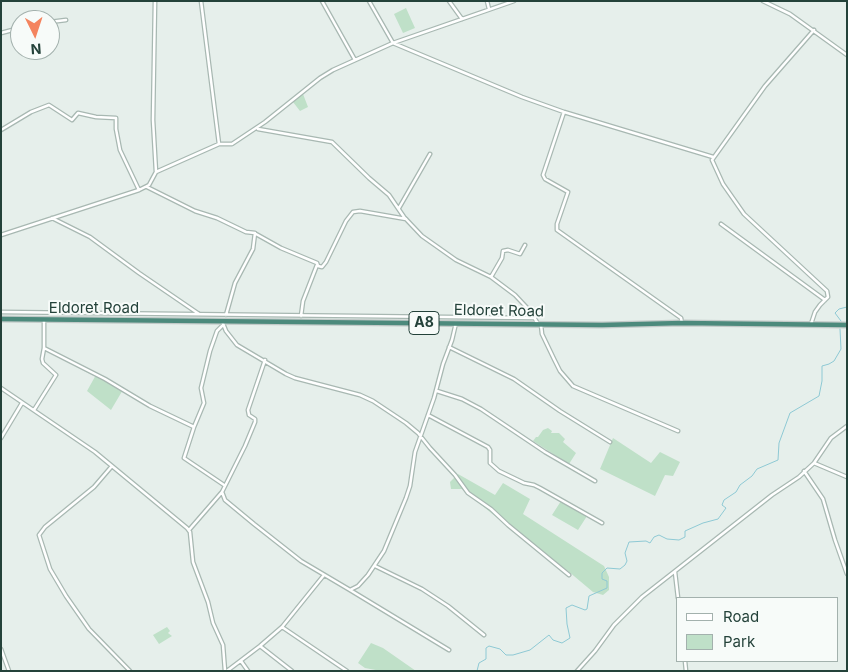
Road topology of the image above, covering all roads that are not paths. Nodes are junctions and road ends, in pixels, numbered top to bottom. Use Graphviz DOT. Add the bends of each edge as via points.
graph roads {
  1 [pos="155,1"];
  2 [pos="201,1"];
  3 [pos="322,1"];
  4 [pos="370,1"];
  5 [pos="449,1"];
  6 [pos="487,1"];
  7 [pos="514,1"];
  8 [pos="763,1"];
  9 [pos="489,9"];
  10 [pos="462,19"];
  11 [pos="66,20"];
  12 [pos="60,21"];
  13 [pos="814,30"];
  14 [pos="393,43"];
  15 [pos="847,54"];
  16 [pos="356,60"];
  17 [pos="564,112"];
  18 [pos="257,128"];
  19 [pos="1,130"];
  20 [pos="219,144"];
  21 [pos="430,154"];
  22 [pos="713,157"];
  23 [pos="156,172"];
  24 [pos="147,187"];
  25 [pos="139,190"];
  26 [pos="399,208"];
  27 [pos="52,218"];
  28 [pos="407,220"];
  29 [pos="721,224"];
  30 [pos="255,234"];
  31 [pos="1,235"];
  32 [pos="525,245"];
  33 [pos="317,263"];
  34 [pos="491,278"];
  35 [pos="825,300"];
  36 [pos="1,312"];
  37 [pos="200,315"];
  38 [pos="226,315"];
  39 [pos="301,316"];
  40 [pos="535,318"];
  41 [pos="1,319"];
  42 [pos="44,320"];
  43 [pos="223,323"];
  44 [pos="456,323"];
  45 [pos="682,323"];
  46 [pos="539,324"];
  47 [pos="810,325"];
  48 [pos="847,325"];
  49 [pos="450,347"];
  50 [pos="44,348"];
  51 [pos="265,360"];
  52 [pos="1,388"];
  53 [pos="436,390"];
  54 [pos="22,402"];
  55 [pos="34,410"];
  56 [pos="428,414"];
  57 [pos="847,426"];
  58 [pos="194,427"];
  59 [pos="678,432"];
  60 [pos="420,436"];
  61 [pos="1,438"];
  62 [pos="610,442"];
  63 [pos="814,463"];
  64 [pos="112,466"];
  65 [pos="804,471"];
  66 [pos="847,478"];
  67 [pos="595,481"];
  68 [pos="224,485"];
  69 [pos="222,492"];
  70 [pos="602,523"];
  71 [pos="189,530"];
  72 [pos="375,566"];
  73 [pos="675,572"];
  74 [pos="847,574"];
  75 [pos="324,575"];
  76 [pos="569,575"];
  77 [pos="350,590"];
  78 [pos="678,597"];
  79 [pos="282,626"];
  80 [pos="484,635"];
  81 [pos="260,646"];
  82 [pos="1,649"];
  83 [pos="449,650"];
  84 [pos="241,661"];
  85 [pos="9,671"];
  86 [pos="130,671"];
  87 [pos="226,671"];
  88 [pos="248,671"];
  89 [pos="292,671"];
  90 [pos="347,671"];
  91 [pos="577,671"];
  1 -- 23 [label="street" via="153,112"];
  2 -- 20 [label="street"];
  3 -- 16 [label="street"];
  4 -- 14 [label="street"];
  5 -- 10 [label="street"];
  6 -- 9 [label="street"];
  7 -- 9 [label="street"];
  8 -- 13 [label="street"];
  9 -- 10 [label="street"];
  10 -- 14 [label="street"];
  11 -- 12 [label="street"];
  13 -- 15 [label="street"];
  13 -- 22 [label="street" via="765,86"];
  14 -- 16 [label="street"];
  14 -- 17 [label="street" via="465,75"];
  16 -- 18 [label="street" via="320,78"];
  17 -- 22 [label="street"];
  17 -- 45 [label="street" via="543,174 545,179 568,192 556,228 681,318"];
  18 -- 20 [label="street" via="236,143"];
  18 -- 26 [label="street" via="332,142"];
  19 -- 25 [label="street" via="46,105 72,120 78,113 116,118 120,150"];
  20 -- 23 [label="street"];
  21 -- 26 [label="street"];
  22 -- 35 [label="street" via="723,184 739,209 827,291"];
  23 -- 24 [label="street"];
  24 -- 25 [label="street"];
  24 -- 30 [label="street" via="195,211"];
  25 -- 27 [label="street"];
  26 -- 28 [label="street"];
  27 -- 31 [label="street"];
  27 -- 37 [label="street" via="90,237"];
  28 -- 33 [label="street" via="365,211 353,212 324,264 320,267"];
  28 -- 34 [label="street" via="444,252"];
  29 -- 35 [label="street"];
  30 -- 33 [label="street"];
  30 -- 38 [label="street" via="253,250 235,283"];
  32 -- 34 [label="street" via="520,254 503,251"];
  33 -- 39 [label="street"];
  34 -- 40 [label="street" via="520,299"];
  35 -- 47 [label="street"];
  36 -- 37 [label="street"];
  37 -- 38 [label="street"];
  38 -- 39 [label="street"];
  38 -- 43 [label="street"];
  39 -- 40 [label="street"];
  40 -- 46 [label="street"];
  41 -- 42 [label="highway, Eldoret Road / A8"];
  42 -- 43 [label="highway, Eldoret Road / A8"];
  42 -- 50 [label="street"];
  43 -- 44 [label="highway, Eldoret Road / A8"];
  43 -- 51 [label="street" via="237,345"];
  43 -- 58 [label="street" via="210,351 201,388 204,403"];
  44 -- 46 [label="highway, Eldoret Road / A8"];
  44 -- 49 [label="street"];
  45 -- 46 [label="highway, Eldoret Road / A8"];
  45 -- 47 [label="highway, Eldoret Road / A8"];
  46 -- 59 [label="street" via="560,371 573,386"];
  47 -- 48 [label="highway, Eldoret Road / A8"];
  49 -- 53 [label="street"];
  49 -- 62 [label="street" via="514,380"];
  50 -- 55 [label="street" via="42,361 56,375"];
  50 -- 58 [label="street"];
  51 -- 60 [label="street" via="294,378 367,398"];
  51 -- 68 [label="street" via="248,410 255,422"];
  52 -- 54 [label="street"];
  53 -- 56 [label="street"];
  53 -- 67 [label="street" via="462,398 482,409"];
  54 -- 55 [label="street"];
  54 -- 61 [label="street"];
  55 -- 64 [label="street"];
  56 -- 60 [label="street"];
  56 -- 70 [label="street" via="488,446 490,462 499,471 540,488"];
  57 -- 63 [label="street" via="831,438"];
  58 -- 68 [label="street" via="184,458"];
  60 -- 72 [label="street" via="406,498"];
  60 -- 76 [label="street" via="468,493"];
  63 -- 65 [label="street"];
  63 -- 66 [label="street"];
  64 -- 71 [label="street"];
  64 -- 86 [label="street" via="94,487 39,535 50,569 66,596 89,629"];
  65 -- 73 [label="street"];
  65 -- 74 [label="street" via="823,499"];
  68 -- 69 [label="street"];
  69 -- 71 [label="street"];
  69 -- 75 [label="street" via="225,500 264,534"];
  71 -- 87 [label="street" via="193,562 223,646"];
  72 -- 77 [label="street" via="363,581"];
  72 -- 80 [label="street" via="448,606"];
  73 -- 78 [label="street"];
  73 -- 91 [label="street" via="622,615"];
  75 -- 77 [label="street"];
  75 -- 79 [label="street"];
  77 -- 83 [label="street"];
  79 -- 81 [label="street"];
  79 -- 90 [label="street"];
  81 -- 84 [label="street"];
  81 -- 89 [label="street"];
  82 -- 85 [label="street"];
  84 -- 87 [label="street"];
  84 -- 88 [label="street"];
}
